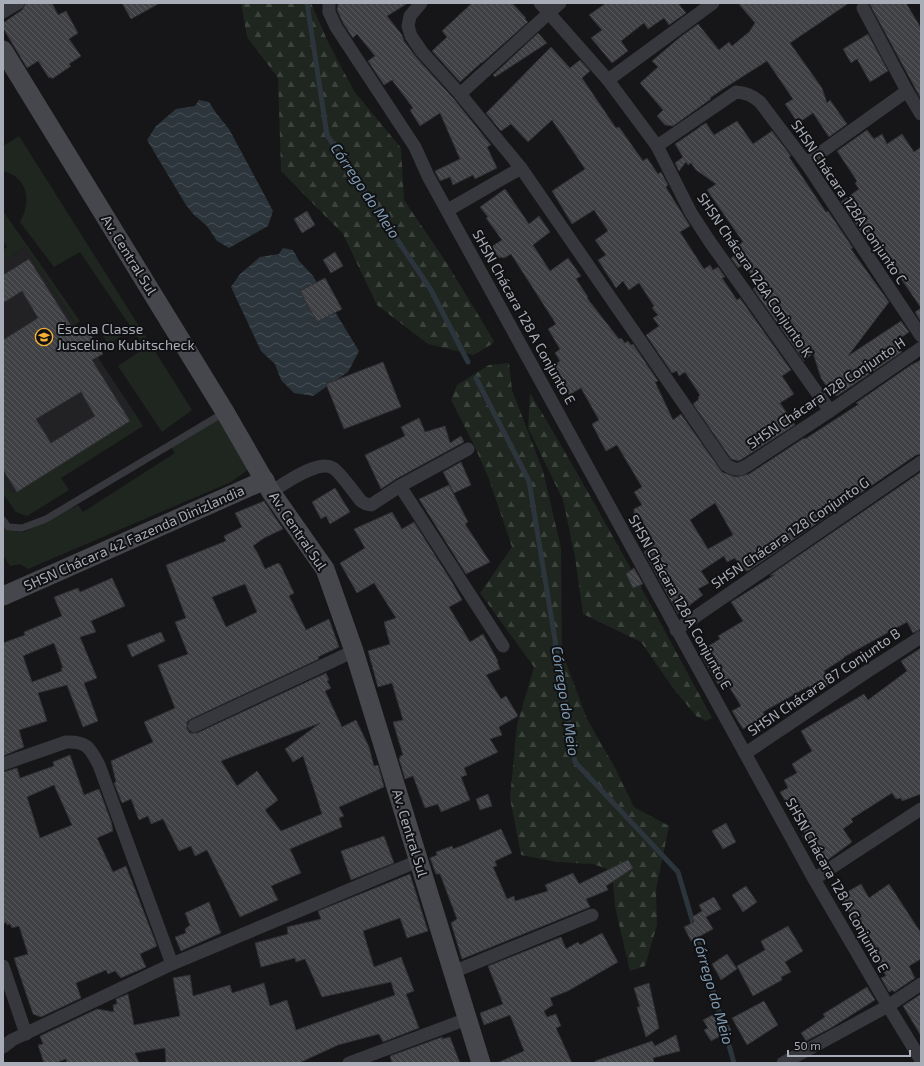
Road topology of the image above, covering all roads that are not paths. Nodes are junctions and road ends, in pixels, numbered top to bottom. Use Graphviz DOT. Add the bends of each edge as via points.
graph roads {
  1 [pos="18,3"];
  2 [pos="329,3"];
  3 [pos="421,3"];
  4 [pos="560,3"];
  5 [pos="713,3"];
  6 [pos="545,8"];
  7 [pos="863,8"];
  8 [pos="3,12"];
  9 [pos="3,50"];
  10 [pos="608,80"];
  11 [pos="907,91"];
  12 [pos="460,94"];
  13 [pos="921,114"];
  14 [pos="657,146"];
  15 [pos="806,163"];
  16 [pos="521,168"];
  17 [pos="448,210"];
  18 [pos="921,336"];
  19 [pos="921,348"];
  20 [pos="830,411"];
  21 [pos="225,412"];
  22 [pos="468,449"];
  23 [pos="921,462"];
  24 [pos="268,486"];
  25 [pos="400,486"];
  26 [pos="3,520"];
  27 [pos="5,592"];
  28 [pos="676,630"];
  29 [pos="921,637"];
  30 [pos="503,646"];
  31 [pos="354,651"];
  32 [pos="194,726"];
  33 [pos="746,753"];
  34 [pos="3,764"];
  35 [pos="921,809"];
  36 [pos="418,861"];
  37 [pos="814,879"];
  38 [pos="592,915"];
  39 [pos="172,964"];
  40 [pos="3,966"];
  41 [pos="453,972"];
  42 [pos="921,984"];
  43 [pos="888,1006"];
  44 [pos="467,1019"];
  45 [pos="26,1034"];
  46 [pos="3,1047"];
  47 [pos="921,1060"];
  48 [pos="349,1063"];
  49 [pos="481,1063"];
  50 [pos="783,1063"];
  1 -- 8 [label="street"];
  2 -- 17 [label="street, SHSN Chácara 128 A Conjunto E" via="329,12 336,27 415,147"];
  3 -- 12 [label="street" via="410,16 408,26 411,36"];
  4 -- 6 [label="street"];
  5 -- 10 [label="street"];
  6 -- 10 [label="street, SHSN Chácara 126A Conjunto K"];
  6 -- 12 [label="street"];
  7 -- 11 [label="street"];
  9 -- 21 [label="street, Av. Central Sul"];
  10 -- 14 [label="street, SHSN Chácara 126A Conjunto K"];
  11 -- 13 [label="street"];
  11 -- 15 [label="street"];
  12 -- 16 [label="street"];
  14 -- 15 [label="street, SHSN Chácara 128A Conjunto C" via="736,92 745,93 760,102"];
  14 -- 20 [label="street, SHSN Chácara 126A Conjunto K" via="691,213"];
  15 -- 18 [label="street, SHSN Chácara 128A Conjunto C"];
  16 -- 17 [label="street"];
  16 -- 20 [label="street, SHSN Chácara 128 Conjunto H" via="726,465 734,470 741,470"];
  17 -- 28 [label="street, SHSN Chácara 128 A Conjunto E"];
  19 -- 20 [label="street, SHSN Chácara 128 Conjunto H"];
  21 -- 24 [label="street, Av. Central Sul"];
  21 -- 26 [label="lane" via="46,519 22,528 8,526"];
  22 -- 25 [label="street"];
  23 -- 28 [label="street, SHSN Chácara 128 Conjunto G"];
  24 -- 25 [label="street" via="325,465 333,468 366,504 371,505"];
  24 -- 27 [label="street, SHSN Chácara 42 Fazenda Dinizlandia"];
  24 -- 31 [label="street, Av. Central Sul" via="326,570"];
  25 -- 30 [label="street"];
  28 -- 33 [label="street, SHSN Chácara 128 A Conjunto E"];
  29 -- 33 [label="street, SHSN Chácara 87 Conjunto B"];
  31 -- 32 [label="street"];
  31 -- 36 [label="street, Av. Central Sul"];
  33 -- 37 [label="street, SHSN Chácara 128 A Conjunto E"];
  34 -- 39 [label="street" via="66,742 77,742 88,748 99,765"];
  35 -- 37 [label="street"];
  36 -- 39 [label="street"];
  36 -- 41 [label="street, Av. Central Sul"];
  37 -- 43 [label="street, SHSN Chácara 128 A Conjunto E"];
  38 -- 41 [label="street"];
  39 -- 45 [label="street"];
  40 -- 45 [label="street"];
  41 -- 44 [label="street, Av. Central Sul"];
  42 -- 43 [label="street"];
  43 -- 47 [label="street, SHSN Chácara 128 A Conjunto E"];
  43 -- 50 [label="street"];
  44 -- 48 [label="street"];
  44 -- 49 [label="street, Av. Central Sul"];
  45 -- 46 [label="street"];
}
